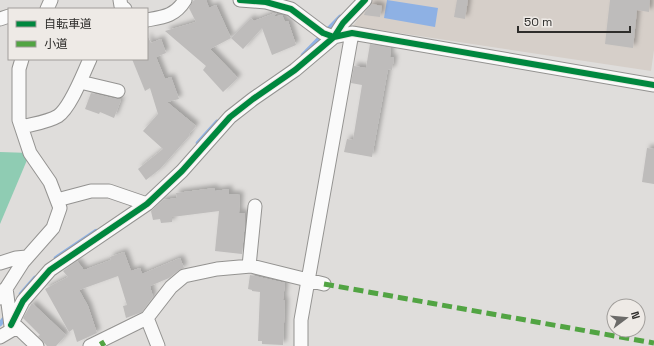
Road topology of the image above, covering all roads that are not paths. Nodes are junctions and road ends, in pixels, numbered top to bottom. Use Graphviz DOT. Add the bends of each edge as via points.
graph roads {
  1 [pos="185,0"];
  2 [pos="240,0"];
  3 [pos="364,0"];
  4 [pos="148,20"];
  5 [pos="352,33"];
  6 [pos="329,35"];
  7 [pos="22,60"];
  8 [pos="90,60"];
  9 [pos="80,82"];
  10 [pos="654,86"];
  11 [pos="118,91"];
  12 [pos="22,127"];
  13 [pos="57,200"];
  14 [pos="141,202"];
  15 [pos="255,206"];
  16 [pos="27,257"];
  17 [pos="0,263"];
  18 [pos="249,266"];
  19 [pos="308,280"];
  20 [pos="324,284"];
  21 [pos="4,296"];
  22 [pos="147,318"];
  23 [pos="8,328"];
  24 [pos="37,346"];
  25 [pos="90,346"];
  26 [pos="158,346"];
  27 [pos="300,346"];
  1 -- 4 [label="street" via="172,14"];
  2 -- 6 [label="street" via="266,2 291,9"];
  3 -- 6 [label="street"];
  5 -- 6 [label="street"];
  5 -- 10 [label="street"];
  5 -- 19 [label="street"];
  6 -- 14 [label="street" via="295,70 230,117 182,171"];
  7 -- 12 [label="street" via="19,69 19,120"];
  8 -- 9 [label="street"];
  9 -- 11 [label="street"];
  9 -- 12 [label="street" via="65,109 57,116"];
  12 -- 13 [label="street" via="30,153 50,182"];
  13 -- 14 [label="street" via="92,191 109,191"];
  13 -- 16 [label="street" via="60,208 53,228"];
  14 -- 23 [label="street" via="50,270 23,301"];
  15 -- 18 [label="street"];
  16 -- 17 [label="street"];
  16 -- 21 [label="street"];
  18 -- 19 [label="street"];
  18 -- 22 [label="street" via="184,276 171,287"];
  19 -- 20 [label="street"];
  19 -- 27 [label="street" via="301,320"];
  21 -- 23 [label="street"];
  22 -- 25 [label="street"];
  22 -- 26 [label="street"];
  23 -- 24 [label="street" via="17,327"];
}
